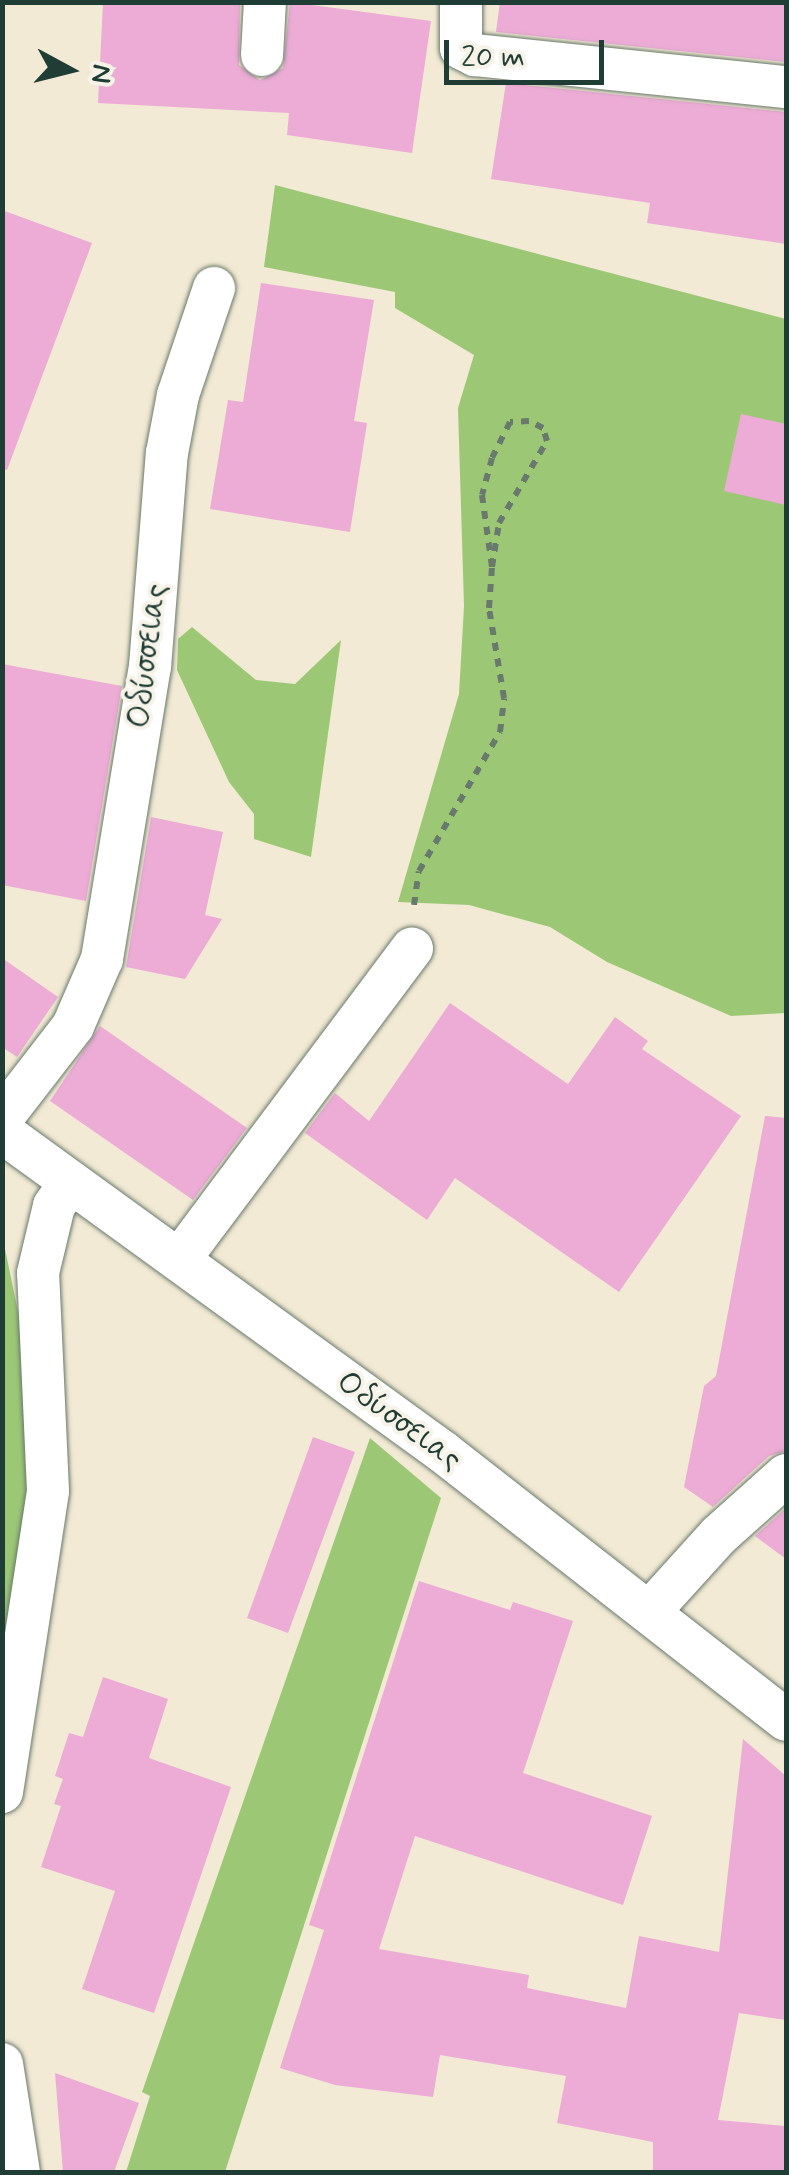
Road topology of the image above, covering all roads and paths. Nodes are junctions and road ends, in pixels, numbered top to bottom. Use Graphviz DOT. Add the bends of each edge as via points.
graph roads {
  1 [pos="265,2"];
  2 [pos="461,2"];
  3 [pos="262,55"];
  4 [pos="786,87"];
  5 [pos="214,288"];
  6 [pos="492,567"];
  7 [pos="412,949"];
  8 [pos="2,1118"];
  9 [pos="2,1132"];
  10 [pos="70,1182"];
  11 [pos="179,1260"];
  12 [pos="786,1476"];
  13 [pos="651,1610"];
  14 [pos="786,1720"];
  15 [pos="2,1792"];
  16 [pos="2,2064"];
  17 [pos="20,2172"];
  1 -- 3 [label="street"];
  2 -- 4 [label="street" via="460,48"];
  5 -- 8 [label="street, Οδύσσειας" via="178,394 168,453 150,667 102,959 73,1026"];
  6 -- 6 [label="path" via="482,496 510,422 529,421 543,428 547,441 499,523"];
  6 -- 7 [label="path" via="489,608 504,698 500,732 418,871"];
  7 -- 11 [label="street"];
  9 -- 10 [label="street, Οδύσσειας"];
  10 -- 11 [label="street, Οδύσσειας"];
  10 -- 15 [label="street" via="54,1206 38,1273 48,1491"];
  11 -- 13 [label="street, Οδύσσειας"];
  12 -- 13 [label="street" via="719,1535"];
  13 -- 14 [label="street, Οδύσσειας"];
  16 -- 17 [label="street"];
}
